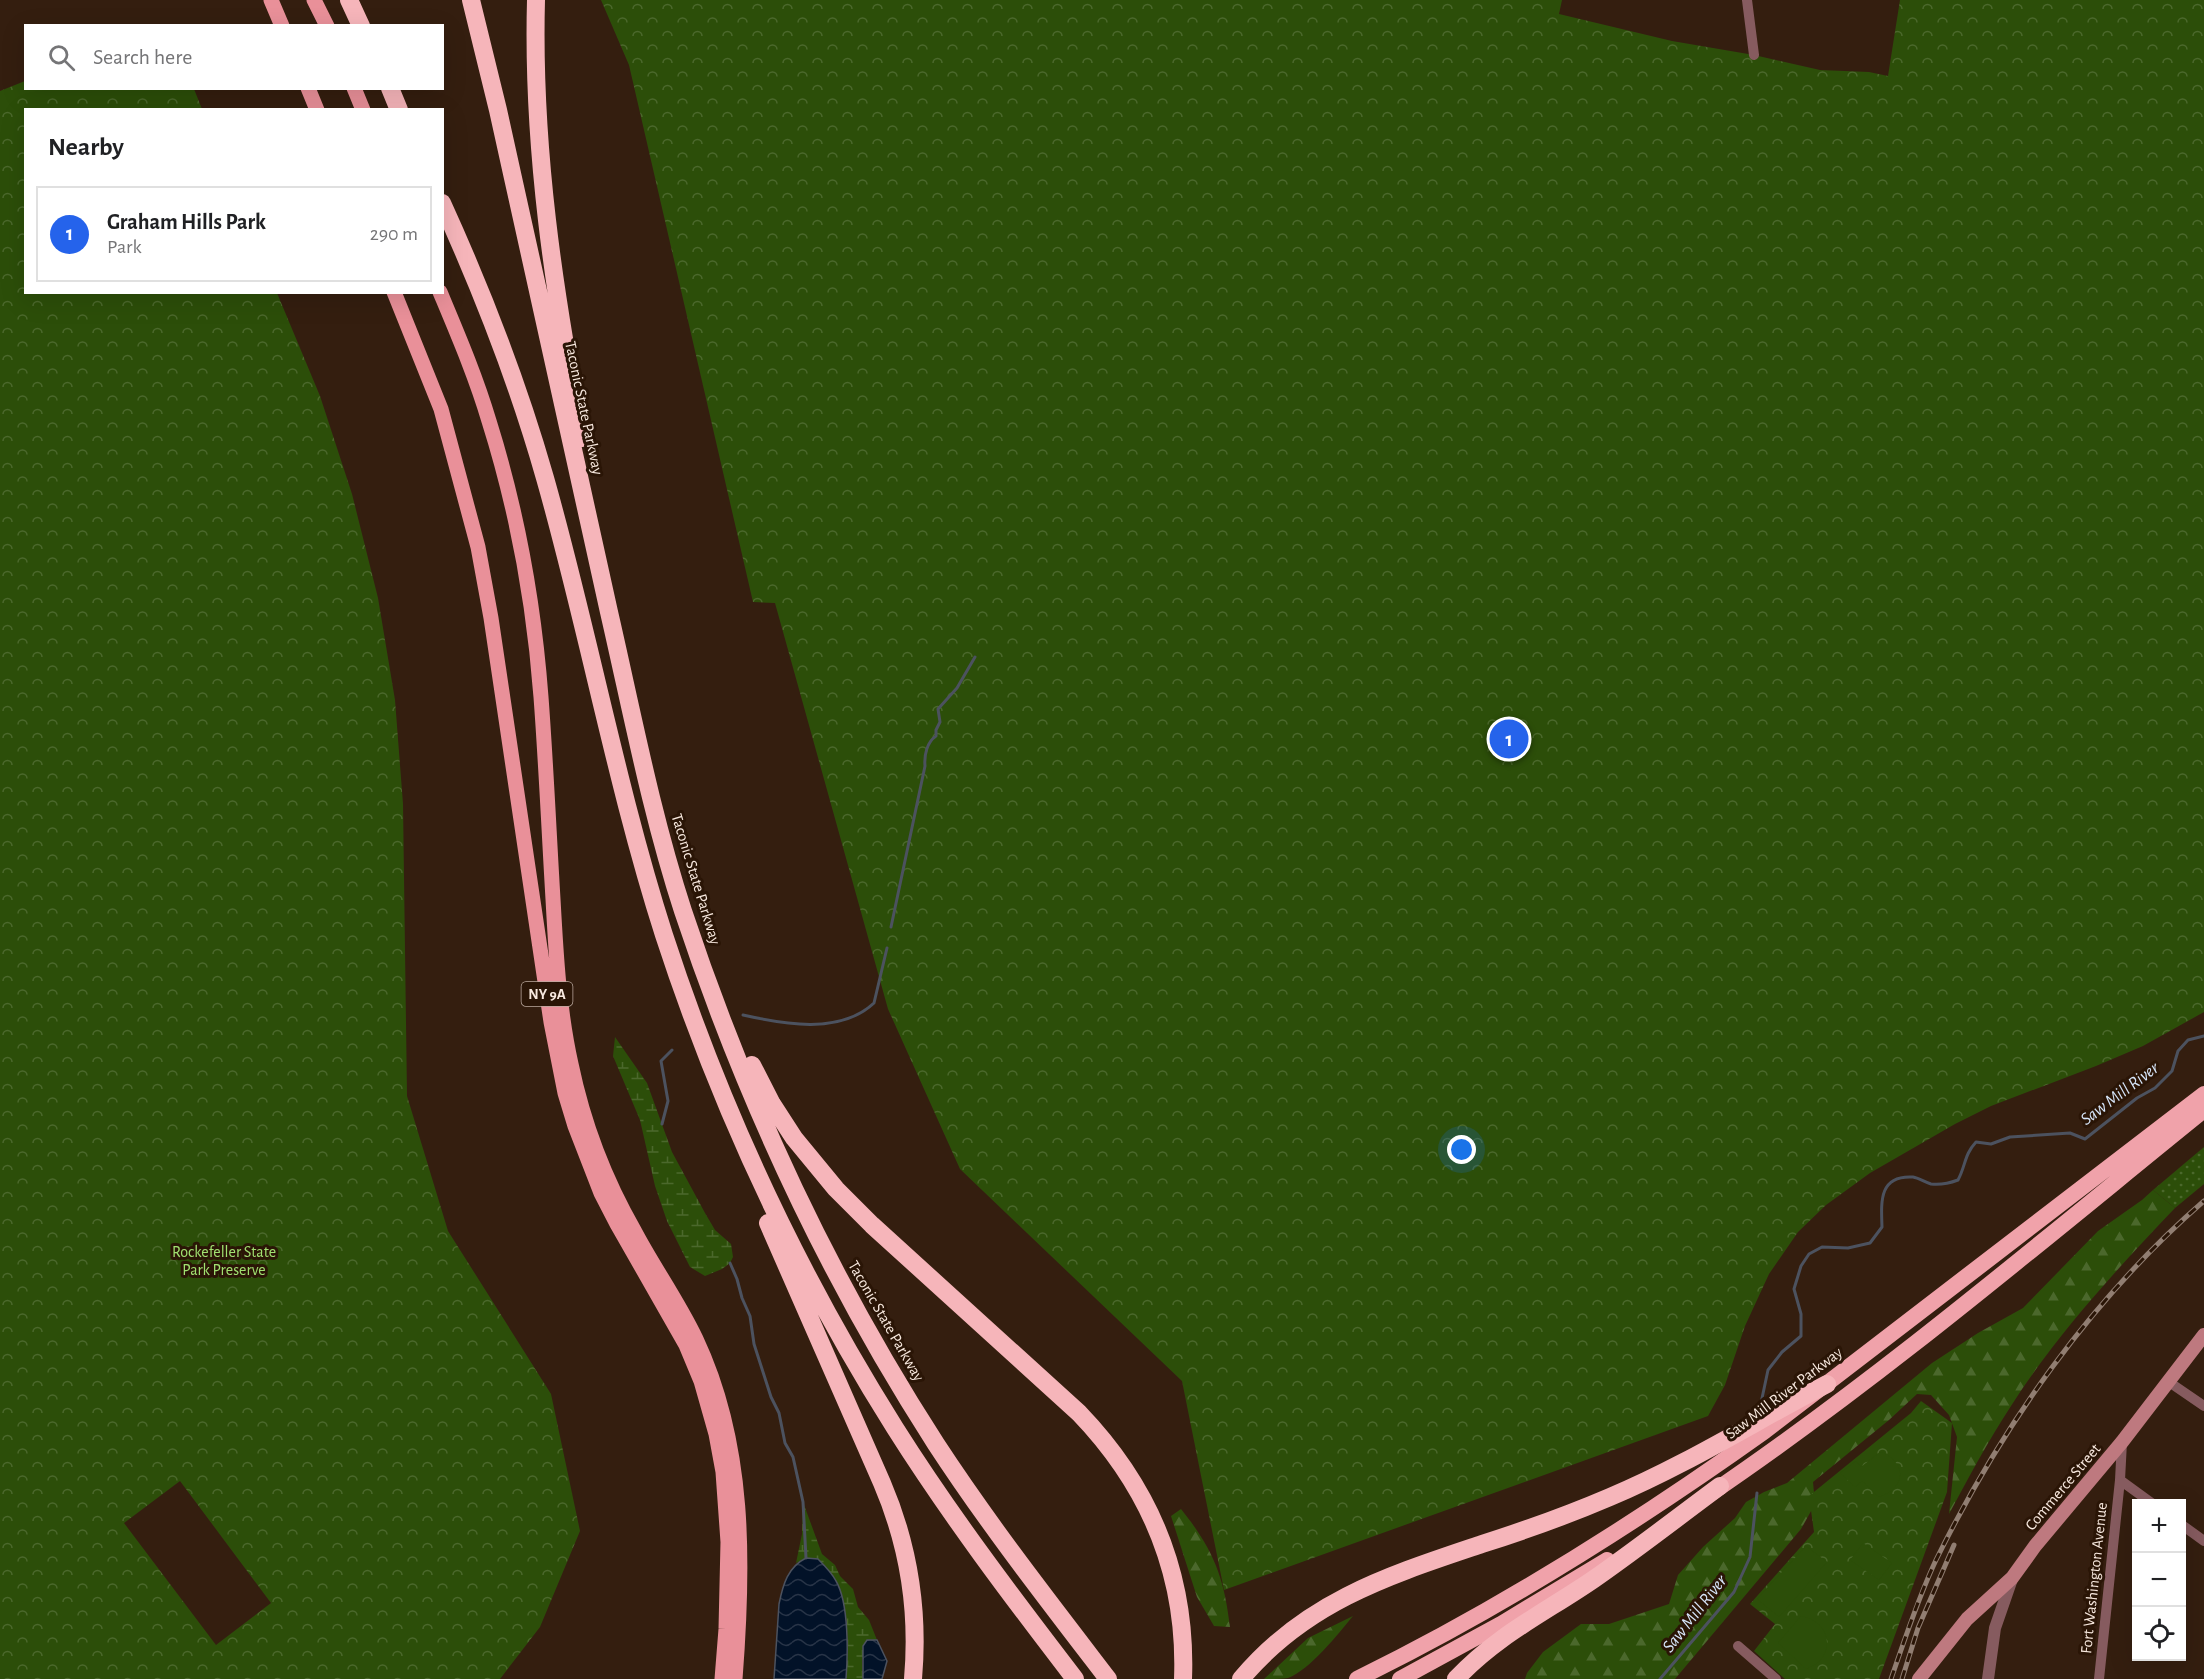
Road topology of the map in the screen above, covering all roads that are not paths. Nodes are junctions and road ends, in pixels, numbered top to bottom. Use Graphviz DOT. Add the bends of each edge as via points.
graph roads {
  1 [pos="315,0"];
  2 [pos="349,0"];
  3 [pos="471,0"];
  4 [pos="536,0"];
  5 [pos="1747,0"];
  6 [pos="326,24"];
  7 [pos="360,24"];
  8 [pos="1754,55"];
  9 [pos="309,90"];
  10 [pos="355,90"];
  11 [pos="391,90"];
  12 [pos="316,108"];
  13 [pos="362,108"];
  14 [pos="398,108"];
  15 [pos="444,208"];
  16 [pos="395,294"];
  17 [pos="441,294"];
  18 [pos="589,524"];
  19 [pos="712,990"];
  20 [pos="2204,1094"];
  21 [pos="2204,1110"];
  22 [pos="746,1147"];
  23 [pos="2204,1335"];
  24 [pos="2169,1382"];
  25 [pos="1827,1384"];
  26 [pos="2204,1406"];
  27 [pos="2122,1442"];
  28 [pos="2120,1480"];
  29 [pos="1720,1486"];
  30 [pos="2147,1499"];
  31 [pos="2186,1528"];
  32 [pos="2204,1541"];
  33 [pos="2012,1578"];
  34 [pos="1738,1646"];
  35 [pos="722,1679"];
  36 [pos="735,1679"];
  37 [pos="913,1679"];
  38 [pos="1075,1679"];
  39 [pos="1108,1679"];
  40 [pos="1183,1679"];
  41 [pos="1241,1679"];
  42 [pos="1357,1679"];
  43 [pos="1400,1679"];
  44 [pos="1456,1679"];
  45 [pos="1776,1679"];
  46 [pos="1919,1679"];
  47 [pos="1988,1679"];
  48 [pos="2100,1679"];
  1 -- 6 [label="main road"];
  2 -- 7 [label="highway"];
  3 -- 18 [label="highway, Taconic State Parkway"];
  4 -- 18 [label="highway" via="544,187 564,335 595,501"];
  5 -- 8 [label="street"];
  9 -- 12 [label="main road"];
  10 -- 13 [label="main road"];
  11 -- 14 [label="highway"];
  15 -- 22 [label="highway" via="488,308 525,412 548,487 654,900 703,1046"];
  16 -- 35 [label="main road, NY 9A" via="441,409 478,547 565,1093 601,1193 695,1365 716,1434 728,1542"];
  17 -- 36 [label="main road, NY 9A" via="490,422 516,522 528,588 541,694 560,995 571,1067 604,1169 635,1234 696,1340 716,1389 729,1439 739,1520"];
  18 -- 19 [label="highway, Taconic State Parkway" via="670,869"];
  19 -- 39 [label="highway, Taconic State Parkway" via="784,1167 864,1324 974,1500"];
  19 -- 40 [label="highway" via="779,1116 818,1169 868,1221 1079,1413 1123,1464 1148,1509 1170,1565 1182,1626"];
  20 -- 25 [label="highway, Saw Mill River Parkway"];
  21 -- 29 [label="highway" via="1876,1373"];
  22 -- 37 [label="highway" via="769,1225 898,1527 913,1601"];
  22 -- 38 [label="highway" via="808,1276 882,1407 959,1524"];
  23 -- 24 [label="main road, Commerce Street"];
  24 -- 26 [label="street"];
  24 -- 27 [label="main road, Commerce Street"];
  25 -- 41 [label="highway" via="1706,1452 1628,1490 1348,1594 1286,1634"];
  25 -- 42 [label="highway, Saw Mill River Parkway" via="1729,1457 1603,1540"];
  27 -- 28 [label="street, Fort Washington Avenue"];
  27 -- 33 [label="main road, Commerce Street"];
  28 -- 30 [label="street"];
  28 -- 48 [label="street, Fort Washington Avenue"];
  29 -- 43 [label="highway" via="1589,1572"];
  29 -- 44 [label="highway" via="1593,1579 1508,1633"];
  31 -- 32 [label="street"];
  33 -- 46 [label="main road" via="1967,1619"];
  33 -- 47 [label="street, Commerce Street" via="1995,1628"];
  34 -- 45 [label="street"];
}
